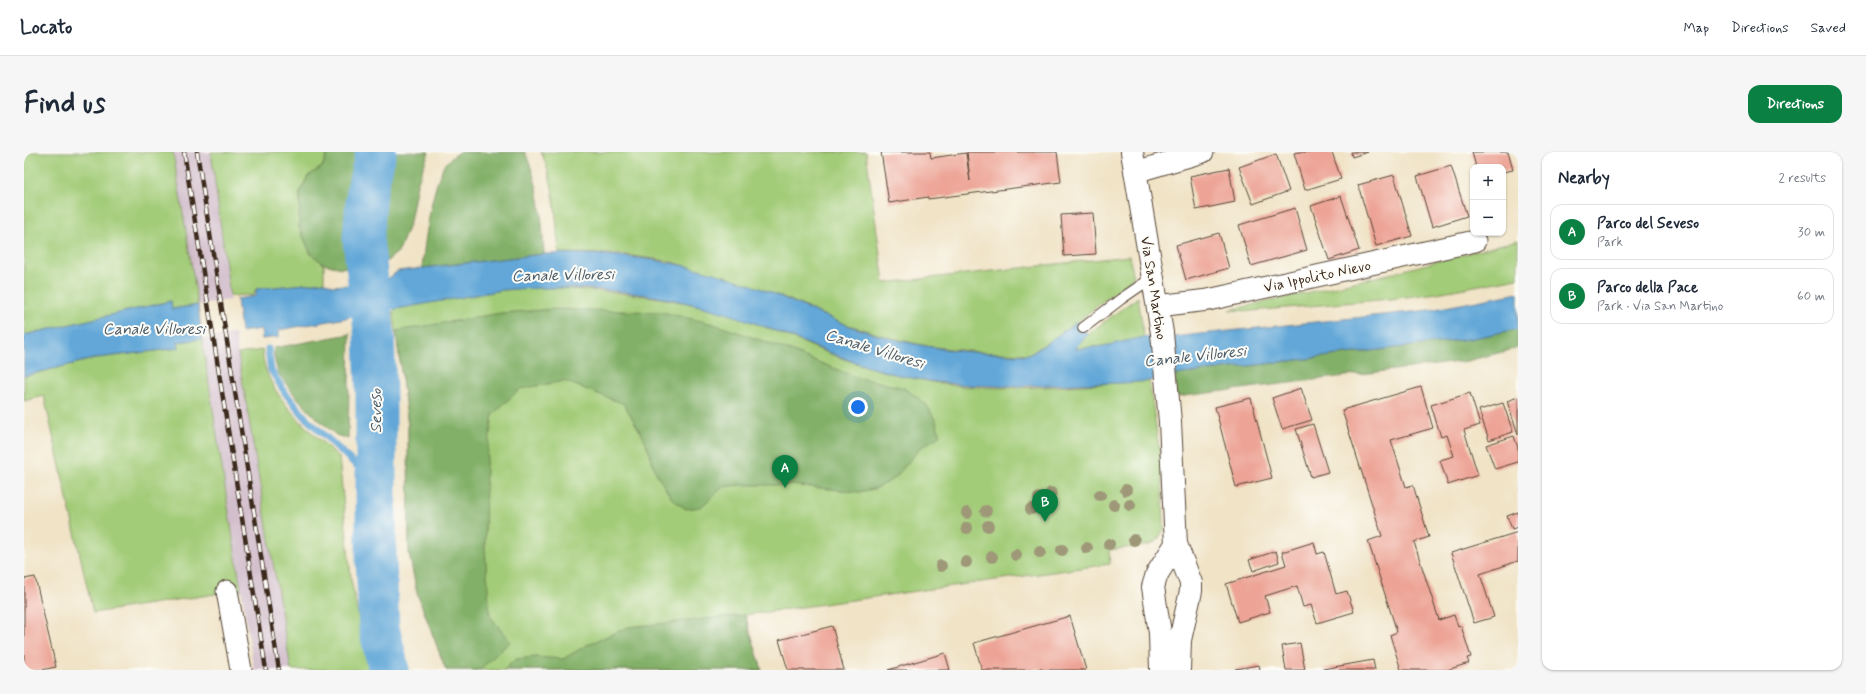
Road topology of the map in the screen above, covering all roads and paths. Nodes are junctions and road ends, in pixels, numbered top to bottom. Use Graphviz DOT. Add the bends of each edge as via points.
graph roads {
  1 [pos="1203,152"];
  2 [pos="1134,162"];
  3 [pos="1475,241"];
  4 [pos="1153,277"];
  5 [pos="1158,306"];
  6 [pos="1083,328"];
  7 [pos="1176,544"];
  8 [pos="228,590"];
  9 [pos="241,670"];
  10 [pos="1161,670"];
  11 [pos="1179,670"];
  1 -- 2 [label="street"];
  2 -- 4 [label="street, Via San Martino"];
  3 -- 5 [label="street, Via Ippolito Nievo" via="1208,300"];
  4 -- 5 [label="street, Via San Martino"];
  4 -- 6 [label="lane"];
  5 -- 7 [label="street, Via San Martino" via="1167,380"];
  7 -- 10 [label="street" via="1152,587 1160,634"];
  7 -- 11 [label="street, Via San Martino" via="1191,583 1180,640"];
  8 -- 9 [label="street"];
}
